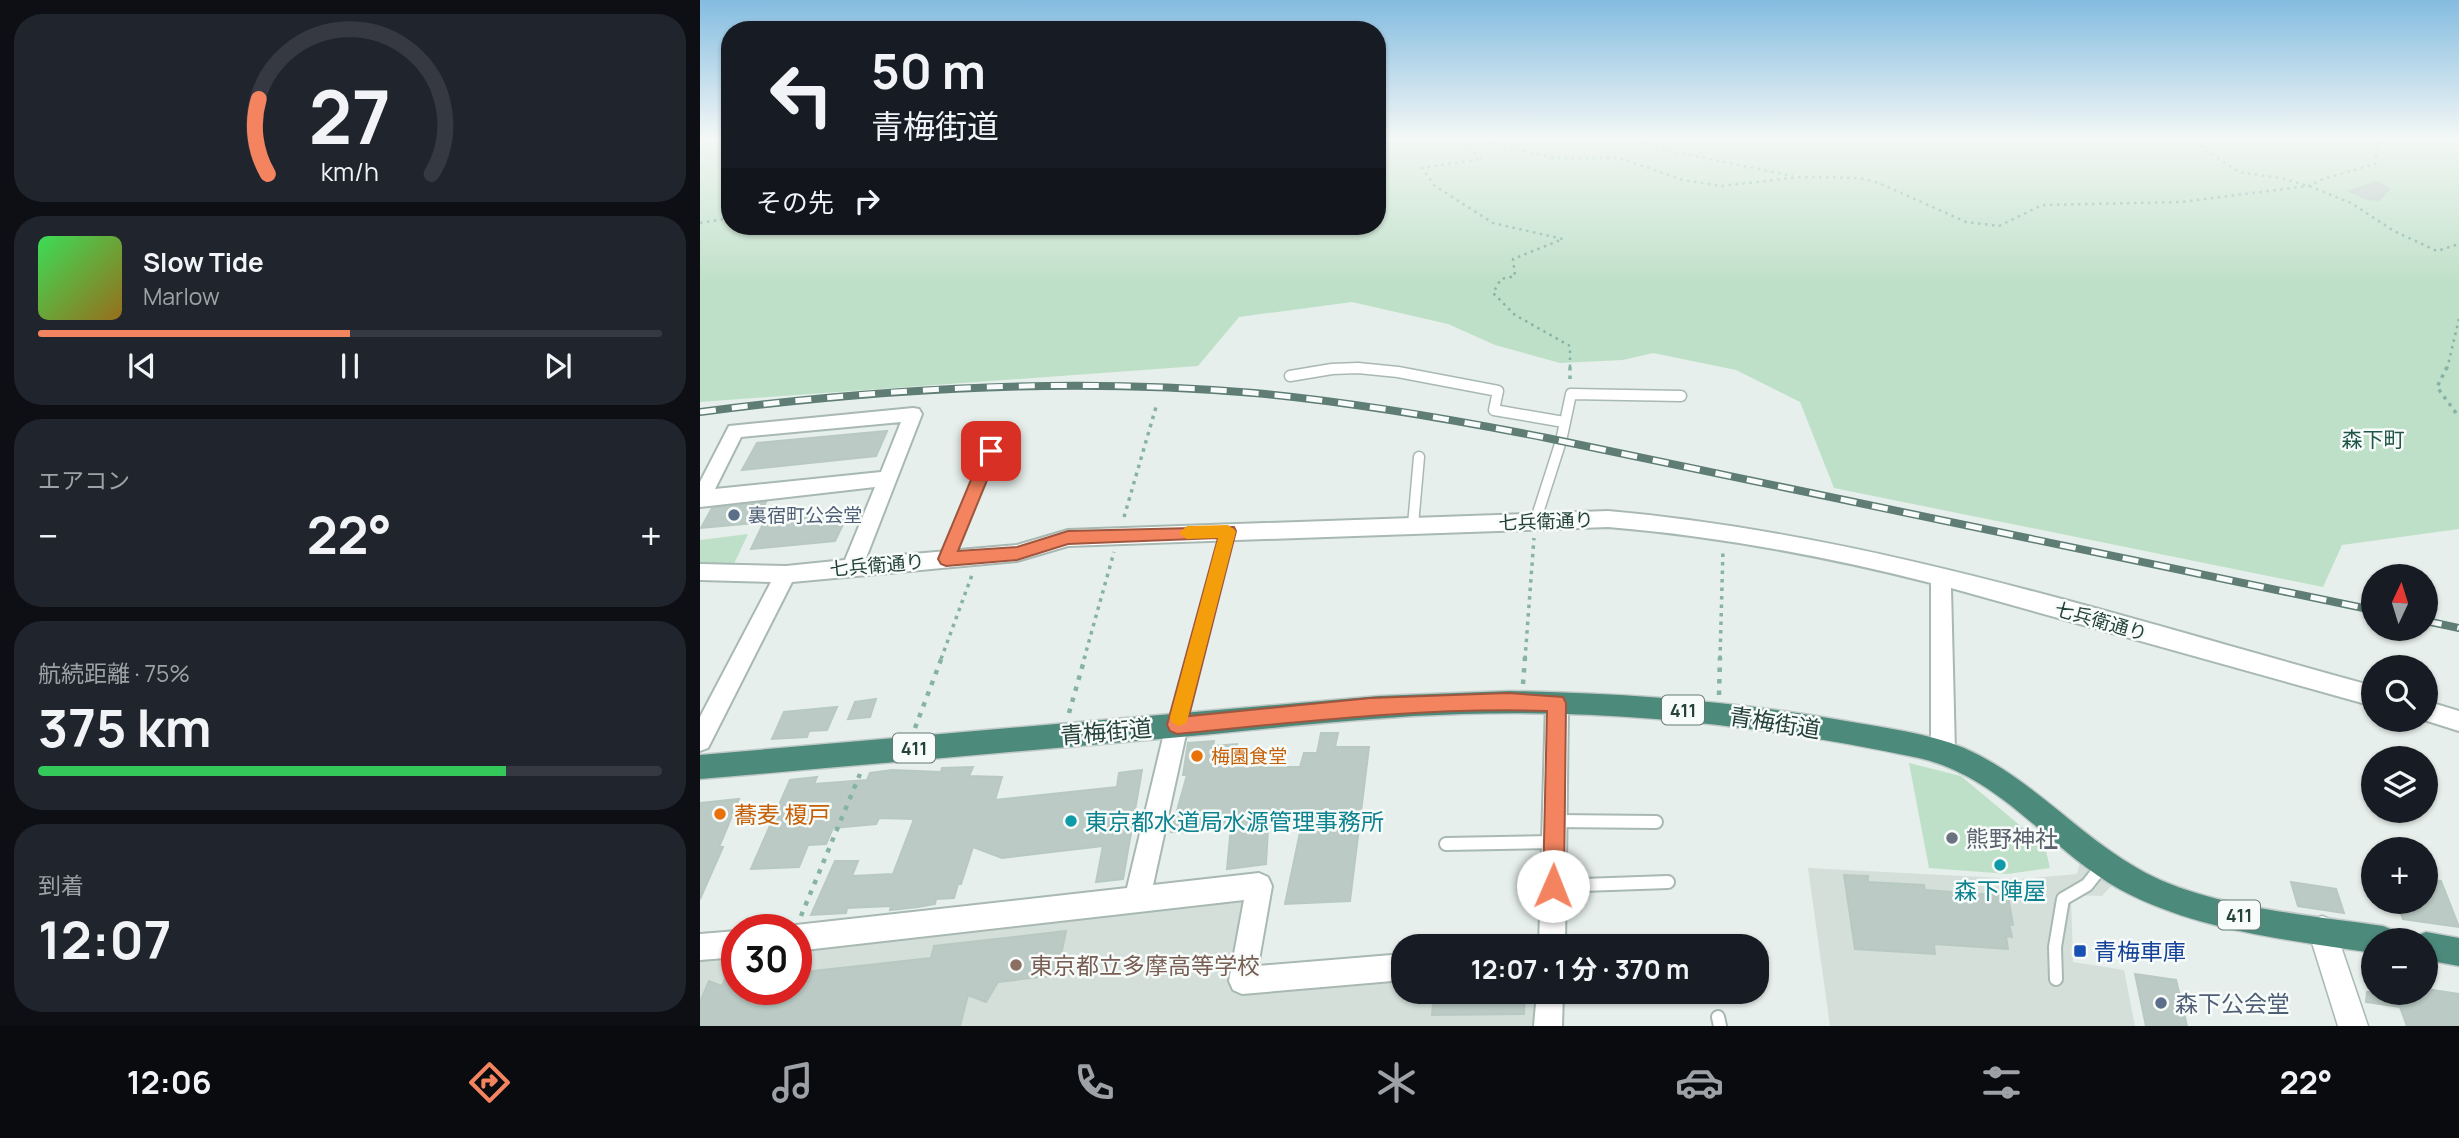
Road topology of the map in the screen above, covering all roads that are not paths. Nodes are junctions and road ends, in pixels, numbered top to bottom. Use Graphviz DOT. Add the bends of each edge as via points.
graph roads {
  1 [pos="1290,376"];
  2 [pos="1681,396"];
  3 [pos="1563,422"];
  4 [pos="1000,429"];
  5 [pos="1419,457"];
  6 [pos="888,478"];
  7 [pos="701,499"];
  8 [pos="1535,522"];
  9 [pos="1413,525"];
  10 [pos="1228,531"];
  11 [pos="946,559"];
  12 [pos="853,566"];
  13 [pos="700,572"];
  14 [pos="786,574"];
  15 [pos="1941,576"];
  16 [pos="2361,693"];
  17 [pos="1557,703"];
  18 [pos="2438,715"];
  19 [pos="2459,721"];
  20 [pos="1177,725"];
  21 [pos="700,740"];
  22 [pos="1943,752"];
  23 [pos="700,767"];
  24 [pos="1656,822"];
  25 [pos="1554,831"];
  26 [pos="1446,844"];
  27 [pos="2105,863"];
  28 [pos="1668,882"];
  29 [pos="1553,886"];
  30 [pos="1137,901"];
  31 [pos="812,926"];
  32 [pos="2322,930"];
  33 [pos="1552,934"];
  34 [pos="2361,936"];
  35 [pos="721,945"];
  36 [pos="700,947"];
  37 [pos="2438,948"];
  38 [pos="2459,952"];
  39 [pos="1391,968"];
  40 [pos="2056,979"];
  41 [pos="1549,1004"];
  42 [pos="1548,1026"];
  43 [pos="2353,1026"];
  1 -- 3 [label="lane" via="1339,367 1397,372 1463,388 1498,391 1494,410"];
  2 -- 3 [label="lane" via="1571,394"];
  3 -- 8 [label="lane"];
  4 -- 11 [label="lane"];
  5 -- 9 [label="lane"];
  6 -- 7 [label="street"];
  6 -- 7 [label="street" via="913,414 735,430"];
  6 -- 12 [label="street"];
  8 -- 9 [label="street, 七兵衛通り"];
  8 -- 15 [label="street, 七兵衛通り" via="1621,520 1724,533"];
  9 -- 10 [label="street, 七兵衛通り"];
  10 -- 11 [label="street, 七兵衛通り" via="1068,538 1017,553"];
  10 -- 20 [label="lane"];
  11 -- 12 [label="street, 七兵衛通り"];
  12 -- 14 [label="street, 七兵衛通り"];
  13 -- 14 [label="street, 七兵衛通り"];
  14 -- 21 [label="street"];
  15 -- 16 [label="street, 七兵衛通り"];
  15 -- 22 [label="street"];
  17 -- 20 [label="highway, 青梅街道 / 411" via="1371,707"];
  17 -- 22 [label="highway, 青梅街道 / 411" via="1719,713"];
  17 -- 25 [label="street"];
  18 -- 19 [label="street"];
  20 -- 23 [label="highway, 青梅街道 / 411"];
  20 -- 30 [label="street"];
  22 -- 27 [label="highway, 青梅街道 / 411" via="2013,788"];
  24 -- 25 [label="lane"];
  25 -- 26 [label="lane"];
  25 -- 29 [label="street"];
  27 -- 32 [label="highway, 青梅街道 / 411" via="2146,888 2176,899"];
  27 -- 40 [label="lane" via="2087,885 2063,899 2055,947"];
  28 -- 29 [label="lane"];
  29 -- 33 [label="street"];
  30 -- 31 [label="street"];
  30 -- 39 [label="street" via="1259,886 1242,981"];
  32 -- 34 [label="highway, 青梅街道 / 411"];
  32 -- 43 [label="street"];
  35 -- 36 [label="street"];
  37 -- 38 [label="highway"];
  41 -- 42 [label="street"];
}
